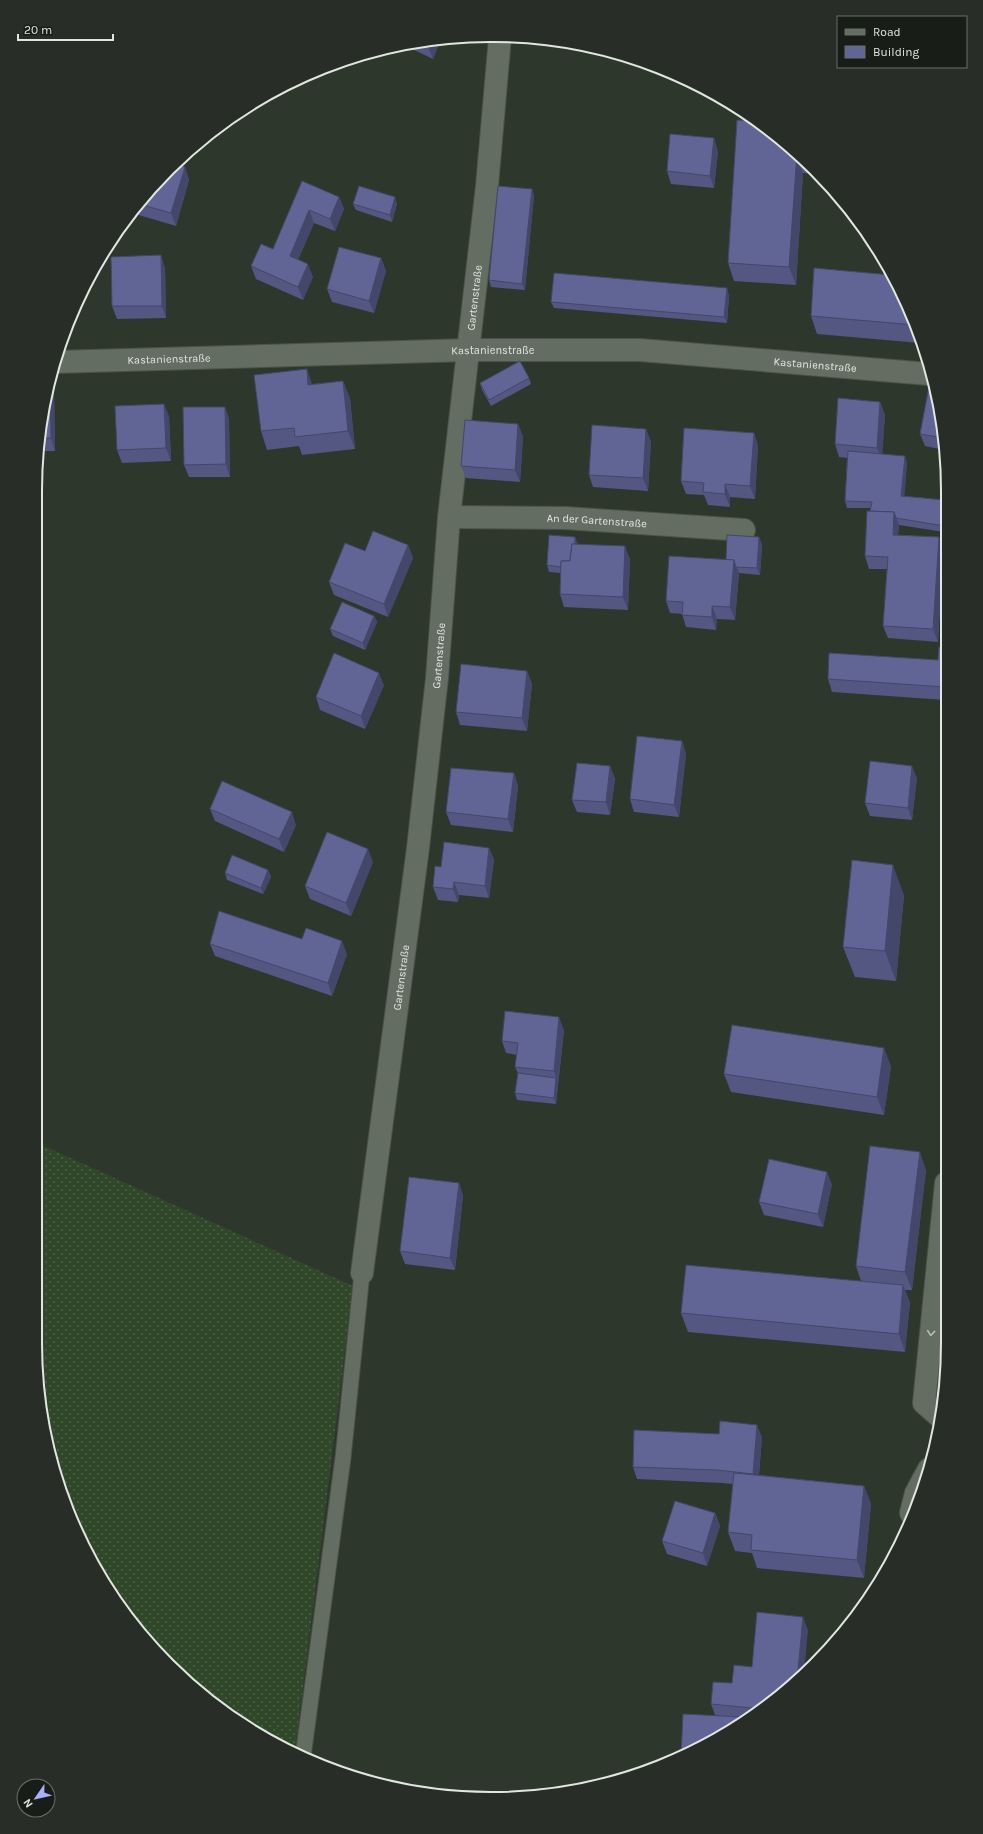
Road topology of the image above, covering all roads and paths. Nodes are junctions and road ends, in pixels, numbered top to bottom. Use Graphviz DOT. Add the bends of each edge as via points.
graph roads {
  1 [pos="500,42"];
  2 [pos="469,350"];
  3 [pos="61,362"];
  4 [pos="926,374"];
  5 [pos="449,517"];
  6 [pos="744,530"];
  7 [pos="941,1233"];
  8 [pos="362,1273"];
  9 [pos="935,1413"];
  10 [pos="304,1751"];
  1 -- 2 [label="street, Gartenstraße"];
  2 -- 3 [label="street, Kastanienstraße"];
  2 -- 4 [label="street, Kastanienstraße" via="640,350"];
  2 -- 5 [label="street, Gartenstraße"];
  5 -- 6 [label="street, An der Gartenstraße" via="565,518"];
  5 -- 8 [label="street, Gartenstraße" via="437,678 418,848"];
  7 -- 9 [label="street, one-way" via="924,1403"];
  8 -- 10 [label="lane" via="343,1458"];
}
